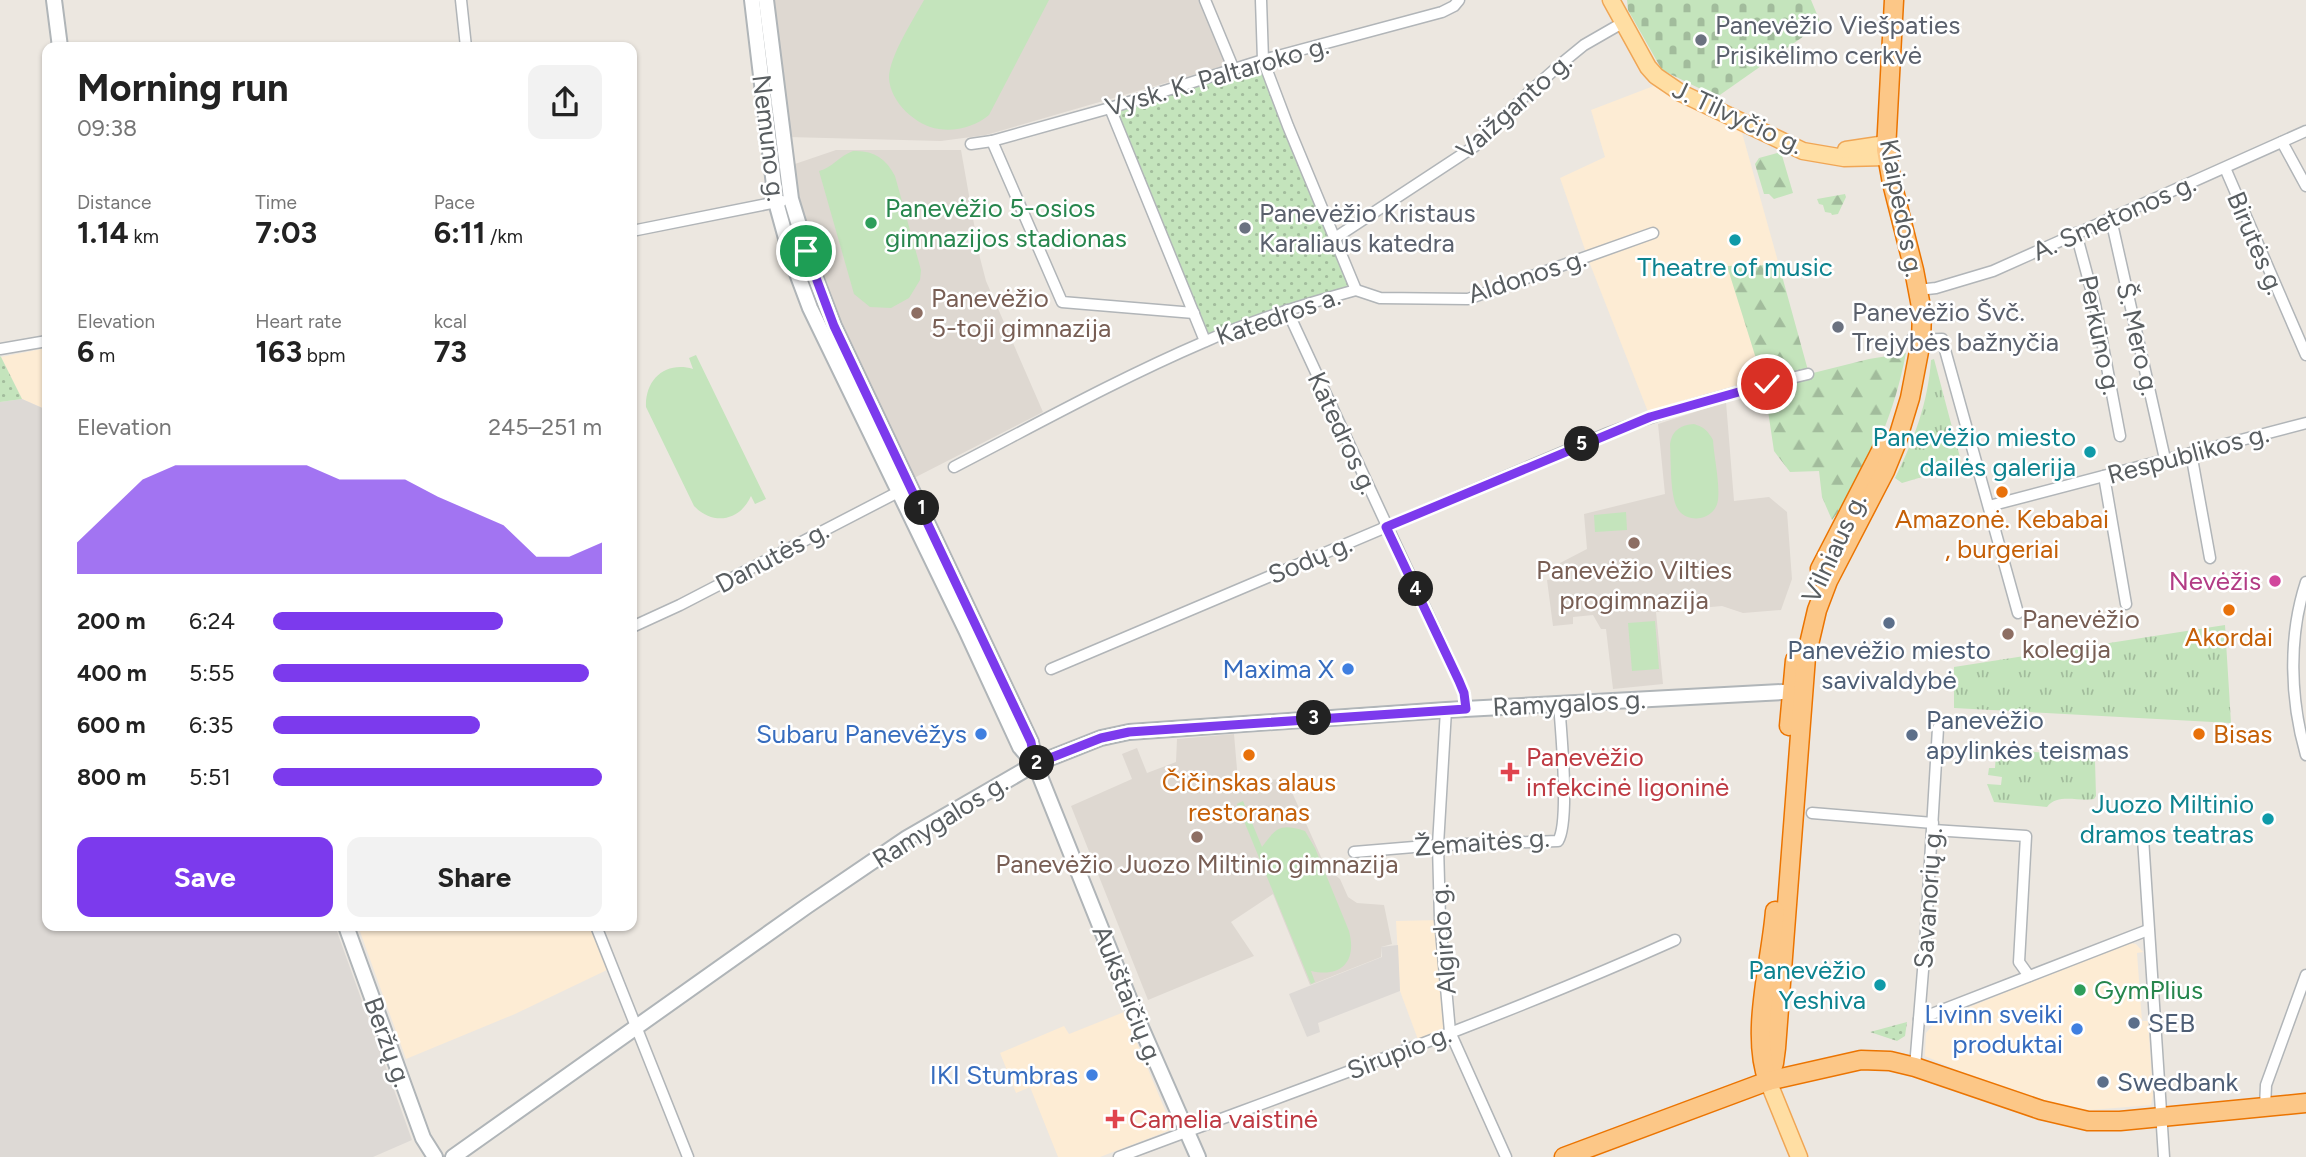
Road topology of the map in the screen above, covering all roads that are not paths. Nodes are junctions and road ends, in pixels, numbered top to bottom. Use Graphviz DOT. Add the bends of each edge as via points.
graph roads {
  1 [pos="54,0"];
  2 [pos="461,0"];
  3 [pos="752,0"];
  4 [pos="766,0"];
  5 [pos="1205,0"];
  6 [pos="1261,0"];
  7 [pos="1460,0"];
  8 [pos="1611,0"];
  9 [pos="1894,0"];
  10 [pos="1623,22"];
  11 [pos="59,42"];
  12 [pos="465,42"];
  13 [pos="1263,61"];
  14 [pos="1234,70"];
  15 [pos="1110,108"];
  16 [pos="2306,131"];
  17 [pos="992,141"];
  18 [pos="2283,142"];
  19 [pos="971,144"];
  20 [pos="1886,150"];
  21 [pos="2225,168"];
  22 [pos="2306,186"];
  23 [pos="792,199"];
  24 [pos="776,202"];
  25 [pos="2110,219"];
  26 [pos="637,230"];
  27 [pos="1653,233"];
  28 [pos="2076,233"];
  29 [pos="1335,238"];
  30 [pos="1356,290"];
  31 [pos="1918,290"];
  32 [pos="1287,310"];
  33 [pos="1194,313"];
  34 [pos="1205,341"];
  35 [pos="1917,341"];
  36 [pos="42,342"];
  37 [pos="0,349"];
  38 [pos="2306,355"];
  39 [pos="1808,374"];
  40 [pos="2306,423"];
  41 [pos="2120,436"];
  42 [pos="2191,453"];
  43 [pos="2165,459"];
  44 [pos="954,467"];
  45 [pos="2104,476"];
  46 [pos="904,489"];
  47 [pos="1989,506"];
  48 [pos="1386,527"];
  49 [pos="2210,558"];
  50 [pos="2306,582"];
  51 [pos="2126,604"];
  52 [pos="2018,613"];
  53 [pos="637,626"];
  54 [pos="1051,669"];
  55 [pos="1798,691"];
  56 [pos="1559,704"];
  57 [pos="1466,709"];
  58 [pos="1446,710"];
  59 [pos="1938,728"];
  60 [pos="2306,755"];
  61 [pos="1035,764"];
  62 [pos="1812,813"];
  63 [pos="1933,827"];
  64 [pos="1062,831"];
  65 [pos="2143,838"];
  66 [pos="1438,845"];
  67 [pos="1354,852"];
  68 [pos="2148,930"];
  69 [pos="348,931"];
  70 [pos="598,931"];
  71 [pos="1675,940"];
  72 [pos="2306,975"];
  73 [pos="2029,976"];
  74 [pos="1919,1019"];
  75 [pos="636,1027"];
  76 [pos="1450,1032"];
  77 [pos="1915,1067"];
  78 [pos="1768,1080"];
  79 [pos="2306,1103"];
  80 [pos="2265,1107"];
  81 [pos="2161,1116"];
  82 [pos="1186,1132"];
  83 [pos="435,1157"];
  84 [pos="453,1157"];
  85 [pos="688,1157"];
  86 [pos="1119,1157"];
  87 [pos="1198,1157"];
  88 [pos="1506,1157"];
  89 [pos="1564,1157"];
  90 [pos="1798,1157"];
  91 [pos="2164,1157"];
  1 -- 11 [label="main road"];
  2 -- 12 [label="street"];
  3 -- 24 [label="main road, Nemuno g."];
  4 -- 23 [label="main road, Nemuno g."];
  5 -- 14 [label="street"];
  6 -- 13 [label="street, Katedros a."];
  7 -- 13 [label="street, Vysk. K. Paltaroko g." via="1442,12"];
  8 -- 10 [label="main road, J. Tilvyčio g."];
  9 -- 20 [label="highway, Klaipėdos g."];
  10 -- 20 [label="main road, J. Tilvyčio g." via="1648,66 1664,82 1716,111 1803,151 1827,155 1867,145"];
  10 -- 29 [label="street, Vaižganto g." via="1584,44 1475,146"];
  13 -- 14 [label="street, Vysk. K. Paltaroko g."];
  13 -- 29 [label="street, Katedros a."];
  14 -- 15 [label="street, Vysk. K. Paltaroko g."];
  15 -- 17 [label="street, Vysk. K. Paltaroko g."];
  15 -- 33 [label="street, Katedros a."];
  16 -- 18 [label="street, A. Smetonos g."];
  17 -- 19 [label="street, Vysk. K. Paltaroko g."];
  17 -- 33 [label="street" via="1062,302"];
  18 -- 21 [label="street, A. Smetonos g."];
  18 -- 22 [label="street"];
  20 -- 31 [label="highway, Klaipėdos g."];
  21 -- 25 [label="street, A. Smetonos g."];
  21 -- 38 [label="street, Birutės g."];
  23 -- 24 [label="street"];
  23 -- 46 [label="main road, Nemuno g." via="826,306"];
  24 -- 26 [label="street"];
  24 -- 46 [label="main road, Nemuno g." via="810,308"];
  25 -- 28 [label="street, A. Smetonos g."];
  25 -- 43 [label="street, Š. Mero g."];
  27 -- 30 [label="street, Aldonos g." via="1468,299 1380,299"];
  28 -- 31 [label="street, A. Smetonos g." via="1993,271"];
  28 -- 41 [label="street, Perkūno g." via="2095,304"];
  29 -- 30 [label="street, Katedros a."];
  30 -- 32 [label="street, Katedros a."];
  31 -- 35 [label="highway, Vilniaus g."];
  32 -- 34 [label="street, Katedros a."];
  32 -- 48 [label="street, Katedros g."];
  33 -- 34 [label="street, Katedros a."];
  34 -- 44 [label="street"];
  35 -- 47 [label="street" via="1942,339"];
  35 -- 55 [label="highway, Vilniaus g." via="1910,398 1896,443 1831,574 1817,610"];
  36 -- 37 [label="street"];
  39 -- 48 [label="street, Sodų g." via="1650,417"];
  40 -- 42 [label="street, Respublikos g."];
  42 -- 43 [label="street, Respublikos g."];
  42 -- 49 [label="street"];
  43 -- 45 [label="street, Respublikos g."];
  45 -- 47 [label="street, Respublikos g."];
  45 -- 51 [label="street"];
  46 -- 53 [label="street, Danutės g."];
  46 -- 61 [label="main road, Nemuno g." via="1031,742"];
  47 -- 52 [label="street"];
  48 -- 54 [label="street, Sodų g."];
  48 -- 57 [label="street, Katedros g." via="1459,681"];
  50 -- 60 [label="street" via="2298,611 2294,678 2295,714"];
  55 -- 56 [label="main road, Ramygalos g."];
  55 -- 78 [label="highway, Vilniaus g." via="1776,1048"];
  56 -- 57 [label="main road, Ramygalos g."];
  56 -- 66 [label="street, Žemaitės g." via="1564,781 1560,838 1554,842"];
  57 -- 58 [label="main road, Ramygalos g."];
  58 -- 61 [label="main road, Ramygalos g." via="1129,732"];
  58 -- 66 [label="street, Algirdo g."];
  59 -- 63 [label="street, Savanorių g."];
  61 -- 64 [label="main road, Nemuno g."];
  61 -- 75 [label="main road, Ramygalos g." via="907,838"];
  62 -- 63 [label="street"];
  63 -- 73 [label="street" via="2026,836 2019,962"];
  63 -- 74 [label="street, Savanorių g."];
  64 -- 82 [label="main road, Aukštaičių g."];
  65 -- 68 [label="street"];
  66 -- 67 [label="street, Žemaitės g."];
  66 -- 76 [label="street, Algirdo g."];
  68 -- 73 [label="street"];
  68 -- 81 [label="street"];
  69 -- 83 [label="main road, Beržų g." via="423,1138"];
  70 -- 75 [label="street"];
  71 -- 76 [label="street, Sirupio g."];
  72 -- 80 [label="street" via="2266,1085"];
  73 -- 74 [label="street"];
  74 -- 77 [label="street, Savanorių g."];
  75 -- 84 [label="main road, Ramygalos g."];
  75 -- 85 [label="street"];
  76 -- 82 [label="street, Sirupio g."];
  76 -- 88 [label="street, Algirdo g."];
  77 -- 78 [label="highway" via="1890,1060 1861,1060"];
  77 -- 81 [label="highway" via="2068,1118 2120,1121"];
  78 -- 89 [label="highway"];
  78 -- 90 [label="main road"];
  79 -- 80 [label="highway"];
  80 -- 81 [label="highway"];
  81 -- 91 [label="street"];
  82 -- 86 [label="street, Sirupio g."];
  82 -- 87 [label="main road, Aukštaičių g."];
}
